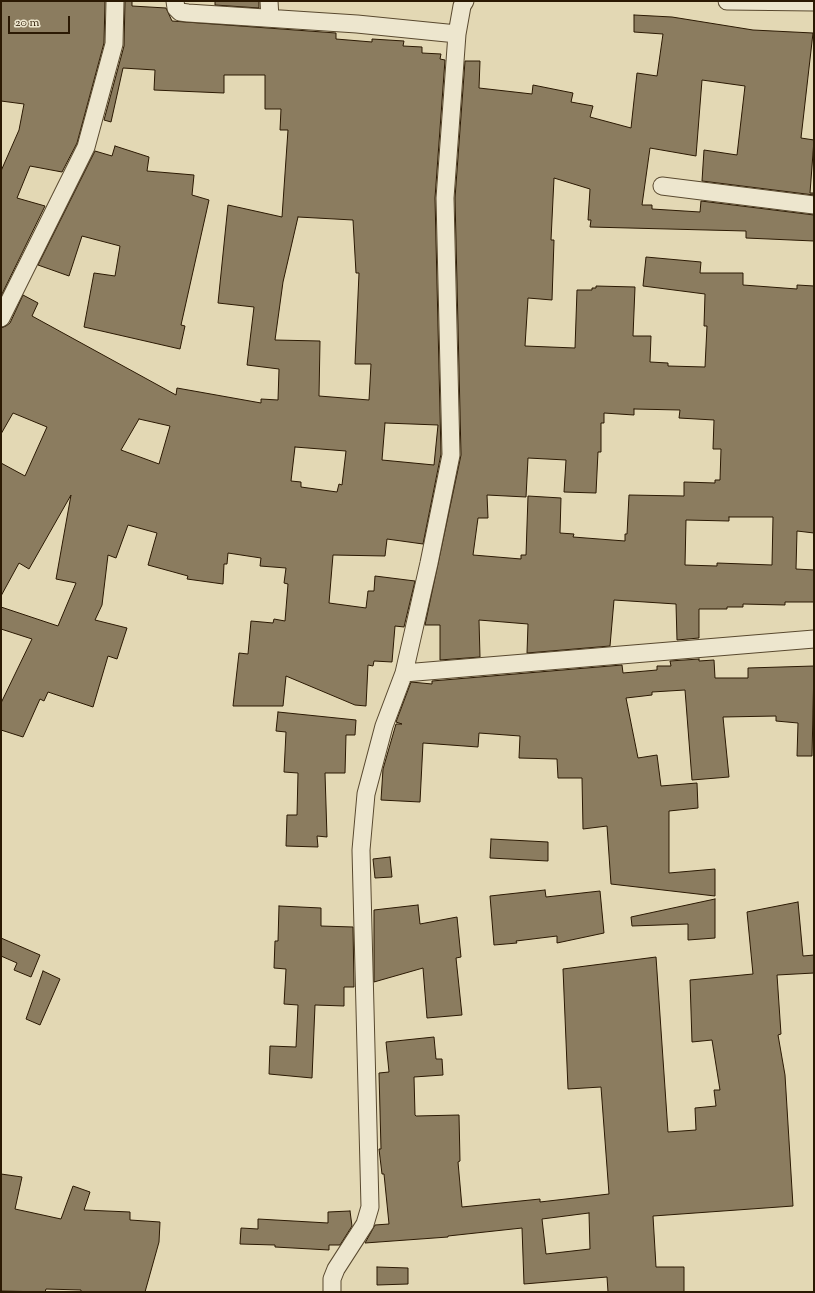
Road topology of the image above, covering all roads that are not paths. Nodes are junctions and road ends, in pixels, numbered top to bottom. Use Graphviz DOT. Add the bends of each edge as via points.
graph roads {
  1 [pos="115,1"];
  2 [pos="175,1"];
  3 [pos="269,1"];
  4 [pos="465,1"];
  5 [pos="727,1"];
  6 [pos="814,2"];
  7 [pos="270,18"];
  8 [pos="458,34"];
  9 [pos="662,186"];
  10 [pos="814,205"];
  11 [pos="1,318"];
  12 [pos="814,639"];
  13 [pos="404,673"];
  14 [pos="332,1292"];
  1 -- 11 [label="street" via="114,44 86,147"];
  2 -- 7 [label="street" via="180,12"];
  3 -- 7 [label="street"];
  4 -- 8 [label="street"];
  5 -- 6 [label="street"];
  7 -- 8 [label="street"];
  8 -- 13 [label="street" via="445,198 451,455"];
  9 -- 10 [label="street"];
  12 -- 13 [label="street"];
  13 -- 14 [label="street" via="384,726 366,794 361,850 370,1207 365,1224 336,1270 332,1279"];
}
